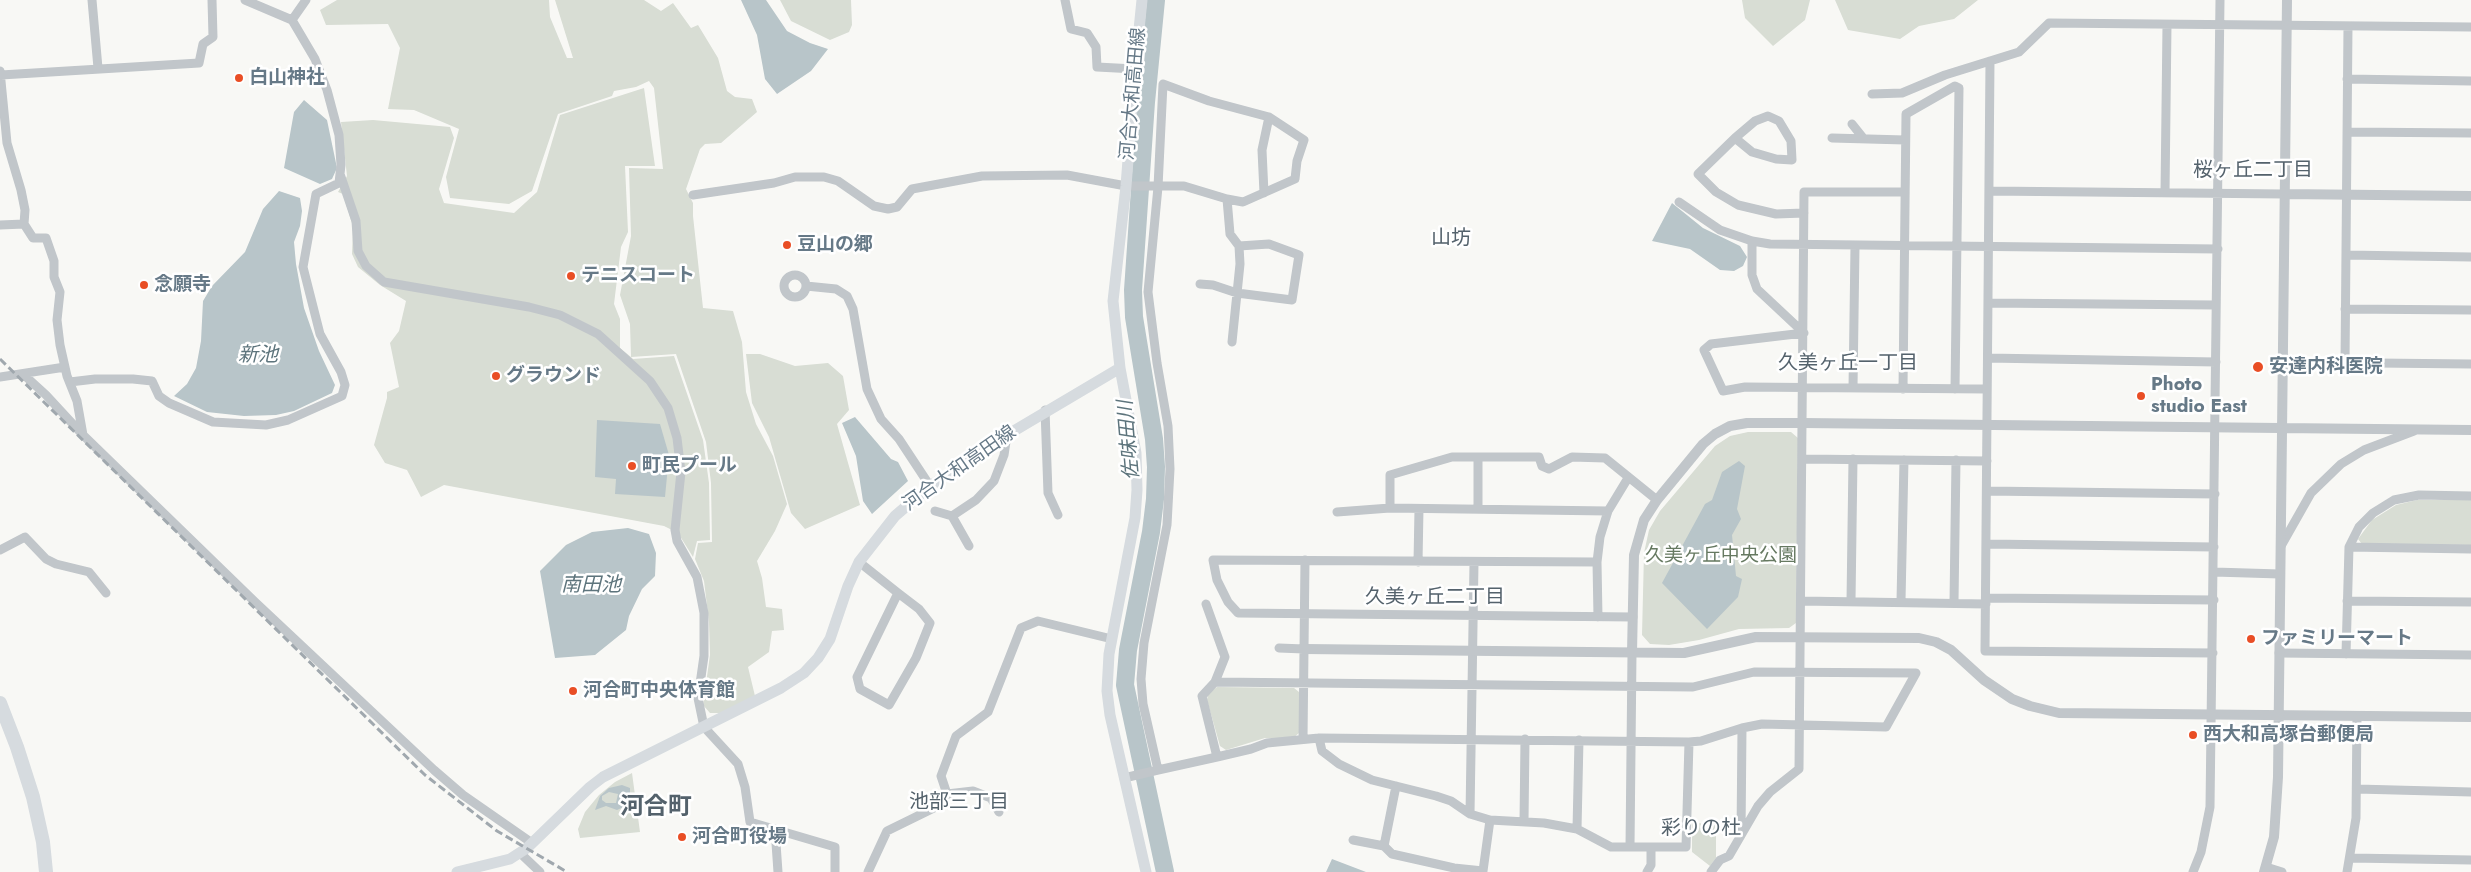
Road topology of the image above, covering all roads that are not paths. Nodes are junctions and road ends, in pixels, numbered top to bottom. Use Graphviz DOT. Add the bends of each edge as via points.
graph roads {
  1 [pos="92,0"];
  2 [pos="212,0"];
  3 [pos="245,0"];
  4 [pos="306,0"];
  5 [pos="1065,0"];
  6 [pos="1142,0"];
  7 [pos="2220,0"];
  8 [pos="2287,0"];
  9 [pos="292,20"];
  10 [pos="2219,24"];
  11 [pos="2167,25"];
  12 [pos="2286,25"];
  13 [pos="2348,26"];
  14 [pos="2471,27"];
  15 [pos="1990,61"];
  16 [pos="98,68"];
  17 [pos="1135,69"];
  18 [pos="1,77"];
  19 [pos="2347,79"];
  20 [pos="2471,81"];
  21 [pos="1872,94"];
  22 [pos="1269,117"];
  23 [pos="1852,124"];
  24 [pos="2347,132"];
  25 [pos="2471,134"];
  26 [pos="1735,138"];
  27 [pos="1832,138"];
  28 [pos="1864,139"];
  29 [pos="1905,140"];
  30 [pos="340,174"];
  31 [pos="1126,186"];
  32 [pos="1158,187"];
  33 [pos="1989,191"];
  34 [pos="1904,192"];
  35 [pos="1264,193"];
  36 [pos="2165,193"];
  37 [pos="2218,193"];
  38 [pos="2284,194"];
  39 [pos="2346,194"];
  40 [pos="693,195"];
  41 [pos="2471,196"];
  42 [pos="1226,199"];
  43 [pos="1679,202"];
  44 [pos="1804,213"];
  45 [pos="24,224"];
  46 [pos="0,225"];
  47 [pos="1752,241"];
  48 [pos="1805,245"];
  49 [pos="1239,246"];
  50 [pos="1855,246"];
  51 [pos="1904,246"];
  52 [pos="1958,246"];
  53 [pos="1988,247"];
  54 [pos="2218,249"];
  55 [pos="2346,255"];
  56 [pos="2471,257"];
  57 [pos="1200,284"];
  58 [pos="806,286"];
  59 [pos="1237,293"];
  60 [pos="1988,303"];
  61 [pos="2216,305"];
  62 [pos="2345,309"];
  63 [pos="2471,310"];
  64 [pos="1804,333"];
  65 [pos="1232,342"];
  66 [pos="1988,358"];
  67 [pos="2216,362"];
  68 [pos="2282,362"];
  69 [pos="2345,363"];
  70 [pos="2471,364"];
  71 [pos="66,367"];
  72 [pos="1120,368"];
  73 [pos="23,374"];
  74 [pos="0,377"];
  75 [pos="70,382"];
  76 [pos="1804,387"];
  77 [pos="1853,388"];
  78 [pos="1903,389"];
  79 [pos="1955,389"];
  80 [pos="1987,389"];
  81 [pos="1045,410"];
  82 [pos="1803,423"];
  83 [pos="1987,426"];
  84 [pos="2215,428"];
  85 [pos="2282,429"];
  86 [pos="2416,430"];
  87 [pos="2471,430"];
  88 [pos="82,434"];
  89 [pos="1007,435"];
  90 [pos="1478,457"];
  91 [pos="1803,459"];
  92 [pos="1853,459"];
  93 [pos="1904,460"];
  94 [pos="1956,460"];
  95 [pos="1987,461"];
  96 [pos="1628,478"];
  97 [pos="930,486"];
  98 [pos="1987,491"];
  99 [pos="2215,494"];
  100 [pos="2471,496"];
  101 [pos="1657,500"];
  102 [pos="1390,508"];
  103 [pos="1419,509"];
  104 [pos="1478,509"];
  105 [pos="935,511"];
  106 [pos="1608,511"];
  107 [pos="1337,512"];
  108 [pos="1058,515"];
  109 [pos="952,516"];
  110 [pos="1987,544"];
  111 [pos="969,546"];
  112 [pos="2281,546"];
  113 [pos="2214,547"];
  114 [pos="2349,547"];
  115 [pos="2471,549"];
  116 [pos="0,550"];
  117 [pos="1305,560"];
  118 [pos="859,562"];
  119 [pos="1418,562"];
  120 [pos="1474,562"];
  121 [pos="1597,562"];
  122 [pos="2214,572"];
  123 [pos="2280,574"];
  124 [pos="898,593"];
  125 [pos="106,594"];
  126 [pos="1851,600"];
  127 [pos="2214,600"];
  128 [pos="1800,601"];
  129 [pos="1901,601"];
  130 [pos="1986,601"];
  131 [pos="2347,601"];
  132 [pos="1954,602"];
  133 [pos="2471,602"];
  134 [pos="1206,604"];
  135 [pos="1304,614"];
  136 [pos="1474,615"];
  137 [pos="1598,616"];
  138 [pos="1633,617"];
  139 [pos="1800,637"];
  140 [pos="1112,638"];
  141 [pos="1279,648"];
  142 [pos="1304,649"];
  143 [pos="1473,650"];
  144 [pos="1632,653"];
  145 [pos="2214,653"];
  146 [pos="2279,653"];
  147 [pos="2346,654"];
  148 [pos="2471,655"];
  149 [pos="1800,672"];
  150 [pos="1215,682"];
  151 [pos="1303,683"];
  152 [pos="1473,686"];
  153 [pos="1632,687"];
  154 [pos="0,703"];
  155 [pos="2213,715"];
  156 [pos="2278,716"];
  157 [pos="2357,716"];
  158 [pos="2471,717"];
  159 [pos="1800,724"];
  160 [pos="704,727"];
  161 [pos="1742,728"];
  162 [pos="1319,738"];
  163 [pos="1303,739"];
  164 [pos="1472,739"];
  165 [pos="1525,739"];
  166 [pos="1579,740"];
  167 [pos="1632,741"];
  168 [pos="1688,742"];
  169 [pos="1217,756"];
  170 [pos="1158,770"];
  171 [pos="1124,778"];
  172 [pos="1396,786"];
  173 [pos="2357,789"];
  174 [pos="2471,792"];
  175 [pos="947,794"];
  176 [pos="999,812"];
  177 [pos="1470,814"];
  178 [pos="1490,820"];
  179 [pos="1524,822"];
  180 [pos="1577,829"];
  181 [pos="775,830"];
  182 [pos="1741,836"];
  183 [pos="1353,840"];
  184 [pos="532,843"];
  185 [pos="1384,846"];
  186 [pos="1630,847"];
  187 [pos="1651,847"];
  188 [pos="520,853"];
  189 [pos="2351,858"];
  190 [pos="2471,860"];
  191 [pos="2265,870"];
  192 [pos="46,872"];
  193 [pos="456,872"];
  194 [pos="540,872"];
  195 [pos="778,872"];
  196 [pos="835,872"];
  197 [pos="868,872"];
  198 [pos="1146,872"];
  199 [pos="1647,872"];
  200 [pos="1711,872"];
  201 [pos="2193,872"];
  202 [pos="2282,872"];
  203 [pos="2347,872"];
  1 -- 16 [label="street"];
  2 -- 16 [label="street" via="213,37 204,44 199,63"];
  3 -- 9 [label="street"];
  4 -- 9 [label="street"];
  5 -- 17 [label="street" via="1071,29 1087,33 1096,47 1097,67"];
  6 -- 17 [label="main road, 河合大和高田線"];
  7 -- 10 [label="street"];
  8 -- 12 [label="street"];
  9 -- 30 [label="street" via="315,59 327,90 339,135"];
  10 -- 11 [label="street"];
  10 -- 12 [label="street"];
  10 -- 37 [label="street"];
  11 -- 15 [label="street" via="2049,23 2019,52"];
  11 -- 36 [label="street"];
  12 -- 13 [label="street"];
  12 -- 38 [label="street"];
  13 -- 14 [label="street"];
  13 -- 19 [label="street"];
  15 -- 21 [label="street" via="1902,93"];
  15 -- 33 [label="street"];
  16 -- 18 [label="street"];
  17 -- 31 [label="main road, 河合大和高田線"];
  18 -- 45 [label="street" via="7,143 21,190"];
  19 -- 20 [label="street"];
  19 -- 24 [label="street"];
  22 -- 32 [label="street" via="1209,101 1163,84"];
  22 -- 35 [label="street" via="1262,150"];
  22 -- 35 [label="street" via="1304,140 1295,179"];
  23 -- 28 [label="street"];
  24 -- 25 [label="street"];
  24 -- 39 [label="street"];
  26 -- 26 [label="street" via="1752,152 1792,160 1791,141 1779,121 1768,116 1755,121"];
  26 -- 44 [label="street" via="1698,174 1716,192 1738,205 1776,214"];
  27 -- 28 [label="street"];
  28 -- 29 [label="street"];
  29 -- 34 [label="street"];
  29 -- 52 [label="street" via="1906,114 1955,86 1959,88"];
  30 -- 75 [label="street" via="339,183 316,194 303,267 320,334 345,385 342,396 288,420 266,425 213,422 169,403 159,396 152,381 95,379"];
  30 -- 160 [label="street" via="356,221 358,251 366,266 384,282 560,315 598,334 650,381 668,408 677,438 681,472 675,530 677,541 697,577 704,613 704,656 698,698"];
  31 -- 32 [label="street"];
  31 -- 40 [label="street" via="1067,175 964,178 912,189 897,207 888,209 874,206 838,181 824,177 795,177"];
  31 -- 72 [label="main road, 河合大和高田線" via="1113,300"];
  32 -- 42 [label="street" via="1184,186"];
  32 -- 170 [label="street" via="1148,292 1156,363 1168,426 1170,469 1167,525 1144,643 1141,679"];
  33 -- 36 [label="street"];
  33 -- 53 [label="street"];
  34 -- 44 [label="street" via="1804,192"];
  34 -- 51 [label="street"];
  35 -- 42 [label="street" via="1243,202"];
  36 -- 37 [label="street"];
  37 -- 38 [label="street"];
  37 -- 54 [label="street"];
  38 -- 39 [label="street"];
  38 -- 68 [label="street"];
  39 -- 41 [label="street"];
  39 -- 55 [label="street"];
  42 -- 49 [label="street" via="1230,234"];
  43 -- 47 [label="street" via="1720,230"];
  44 -- 48 [label="street"];
  45 -- 46 [label="street"];
  45 -- 71 [label="street" via="33,238 46,238 54,261 54,277 60,292 59,337"];
  47 -- 48 [label="street"];
  47 -- 64 [label="street" via="1752,275 1757,289"];
  48 -- 50 [label="street"];
  48 -- 64 [label="street"];
  49 -- 59 [label="street"];
  49 -- 59 [label="street" via="1270,244 1299,255 1292,300"];
  50 -- 51 [label="street"];
  50 -- 77 [label="street"];
  51 -- 52 [label="street"];
  51 -- 78 [label="street"];
  52 -- 53 [label="street"];
  52 -- 79 [label="street"];
  53 -- 54 [label="street"];
  53 -- 60 [label="street"];
  54 -- 61 [label="street"];
  55 -- 56 [label="street"];
  55 -- 62 [label="street"];
  57 -- 59 [label="street"];
  58 -- 97 [label="street" via="836,289 847,296 853,309 867,389 881,419 900,439"];
  59 -- 65 [label="street"];
  60 -- 61 [label="street"];
  60 -- 66 [label="street"];
  61 -- 67 [label="street"];
  62 -- 63 [label="street"];
  62 -- 69 [label="street"];
  64 -- 76 [label="street"];
  64 -- 76 [label="street" via="1711,344 1704,350 1723,391 1745,387"];
  66 -- 67 [label="street"];
  66 -- 80 [label="street"];
  67 -- 84 [label="street"];
  68 -- 69 [label="street"];
  68 -- 85 [label="street"];
  69 -- 70 [label="street"];
  71 -- 73 [label="street"];
  71 -- 75 [label="street"];
  72 -- 81 [label="main road, 河合大和高田線"];
  72 -- 140 [label="main road, 河合大和高田線" via="1136,453 1137,490 1135,518"];
  73 -- 74 [label="street"];
  73 -- 88 [label="street"];
  75 -- 88 [label="street" via="78,401"];
  76 -- 77 [label="street"];
  76 -- 82 [label="street"];
  77 -- 78 [label="street"];
  78 -- 79 [label="street"];
  79 -- 80 [label="street"];
  80 -- 83 [label="street"];
  81 -- 89 [label="main road, 河合大和高田線"];
  81 -- 108 [label="street" via="1048,493"];
  82 -- 83 [label="street"];
  82 -- 91 [label="street"];
  82 -- 101 [label="street" via="1747,423 1723,430 1703,444"];
  83 -- 84 [label="street"];
  83 -- 95 [label="street"];
  84 -- 85 [label="street"];
  84 -- 99 [label="street"];
  85 -- 86 [label="street"];
  85 -- 112 [label="street"];
  86 -- 87 [label="street"];
  86 -- 112 [label="street" via="2364,450 2336,468 2312,493"];
  88 -- 184 [label="street" via="414,752 463,795"];
  89 -- 97 [label="main road, 河合大和高田線"];
  89 -- 109 [label="street" via="1004,455 994,480 976,500"];
  90 -- 96 [label="street" via="1539,457 1542,466 1549,469 1572,457 1605,458"];
  90 -- 102 [label="street" via="1452,457 1390,474"];
  90 -- 104 [label="street"];
  91 -- 92 [label="street"];
  91 -- 128 [label="street"];
  92 -- 93 [label="street"];
  92 -- 126 [label="street"];
  93 -- 94 [label="street"];
  93 -- 129 [label="street"];
  94 -- 95 [label="street"];
  94 -- 132 [label="street"];
  95 -- 98 [label="street"];
  96 -- 101 [label="street"];
  96 -- 106 [label="street"];
  97 -- 118 [label="main road, 河合大和高田線" via="895,516"];
  98 -- 99 [label="street"];
  98 -- 110 [label="street"];
  99 -- 113 [label="street"];
  100 -- 114 [label="street" via="2419,495 2394,500 2373,513 2360,527"];
  101 -- 138 [label="street" via="1637,538"];
  102 -- 103 [label="street"];
  102 -- 107 [label="street"];
  103 -- 104 [label="street"];
  103 -- 119 [label="street"];
  104 -- 106 [label="street"];
  105 -- 109 [label="street"];
  106 -- 121 [label="street"];
  109 -- 111 [label="street"];
  110 -- 113 [label="street"];
  110 -- 130 [label="street"];
  112 -- 123 [label="street"];
  113 -- 122 [label="street"];
  114 -- 115 [label="street"];
  114 -- 131 [label="street"];
  116 -- 125 [label="street" via="25,537 56,564 89,572"];
  117 -- 119 [label="street"];
  117 -- 135 [label="street"];
  117 -- 135 [label="street" via="1213,560 1216,580 1238,613"];
  118 -- 124 [label="street"];
  118 -- 160 [label="main road, 河合大和高田線" via="830,639 804,673"];
  119 -- 120 [label="street"];
  120 -- 121 [label="street"];
  120 -- 136 [label="street"];
  121 -- 137 [label="street"];
  122 -- 123 [label="street"];
  122 -- 127 [label="street"];
  123 -- 146 [label="street"];
  124 -- 124 [label="street" via="857,677 860,689 889,705 916,658 930,623"];
  126 -- 128 [label="street"];
  126 -- 129 [label="street"];
  127 -- 130 [label="street"];
  127 -- 145 [label="street"];
  128 -- 139 [label="street"];
  129 -- 132 [label="street"];
  130 -- 132 [label="street"];
  130 -- 145 [label="street" via="1985,651"];
  131 -- 133 [label="street"];
  131 -- 147 [label="street"];
  134 -- 150 [label="street" via="1225,657"];
  135 -- 136 [label="street"];
  135 -- 142 [label="street"];
  136 -- 137 [label="street"];
  136 -- 143 [label="street"];
  137 -- 138 [label="street"];
  138 -- 144 [label="street"];
  139 -- 144 [label="street" via="1756,637 1684,653"];
  139 -- 149 [label="street"];
  139 -- 155 [label="street" via="1928,640 1951,650 1984,680 2012,698 2060,713"];
  140 -- 171 [label="main road, 河合大和高田線" via="1107,691"];
  140 -- 175 [label="street" via="1038,621 1021,628 988,712 956,736 941,776"];
  141 -- 142 [label="street"];
  142 -- 143 [label="street"];
  142 -- 151 [label="street"];
  143 -- 144 [label="street"];
  143 -- 152 [label="street"];
  144 -- 153 [label="street"];
  145 -- 155 [label="street"];
  146 -- 147 [label="street"];
  146 -- 156 [label="street"];
  147 -- 148 [label="street"];
  149 -- 153 [label="street" via="1754,672 1693,687"];
  149 -- 159 [label="street"];
  149 -- 159 [label="street" via="1916,673 1886,727"];
  150 -- 151 [label="street"];
  150 -- 169 [label="street" via="1202,696"];
  151 -- 152 [label="street"];
  151 -- 163 [label="street"];
  152 -- 153 [label="street"];
  152 -- 164 [label="street"];
  153 -- 167 [label="street"];
  154 -- 192 [label="main road" via="33,797"];
  155 -- 156 [label="street"];
  155 -- 201 [label="street" via="2210,807 2207,830"];
  156 -- 157 [label="street"];
  156 -- 191 [label="street" via="2276,816"];
  157 -- 158 [label="street"];
  157 -- 173 [label="street"];
  159 -- 161 [label="street" via="1762,724"];
  159 -- 182 [label="street" via="1799,769 1770,792"];
  160 -- 181 [label="street" via="738,764 750,822"];
  160 -- 184 [label="main road, 河合大和高田線" via="603,777"];
  161 -- 168 [label="street" via="1710,739"];
  161 -- 182 [label="street"];
  162 -- 163 [label="street"];
  162 -- 164 [label="street"];
  162 -- 172 [label="street" via="1322,751 1339,764 1372,780"];
  163 -- 169 [label="street" via="1267,743"];
  164 -- 165 [label="street"];
  164 -- 177 [label="street"];
  165 -- 166 [label="street"];
  165 -- 179 [label="street"];
  166 -- 167 [label="street"];
  166 -- 180 [label="street"];
  167 -- 168 [label="street"];
  167 -- 186 [label="street"];
  168 -- 187 [label="street" via="1686,847"];
  169 -- 170 [label="street"];
  170 -- 171 [label="street"];
  171 -- 198 [label="main road, 河合大和高田線"];
  172 -- 177 [label="street" via="1451,801"];
  172 -- 185 [label="street"];
  173 -- 174 [label="street"];
  173 -- 189 [label="street"];
  175 -- 176 [label="street" via="973,791 991,798"];
  175 -- 197 [label="street" via="940,805 886,831"];
  177 -- 178 [label="street"];
  178 -- 179 [label="street"];
  178 -- 185 [label="street" via="1483,871 1392,854"];
  179 -- 180 [label="street"];
  180 -- 186 [label="street" via="1611,847"];
  181 -- 195 [label="street"];
  181 -- 196 [label="street" via="835,847"];
  182 -- 200 [label="street" via="1729,856 1720,860"];
  183 -- 185 [label="street"];
  184 -- 188 [label="main road, 河合大和高田線"];
  186 -- 187 [label="street"];
  187 -- 199 [label="street" via="1651,865"];
  188 -- 193 [label="main road, 河合大和高田線" via="500,863"];
  188 -- 194 [label="street"];
  189 -- 190 [label="street"];
  189 -- 203 [label="street"];
  191 -- 202 [label="street"];
}
